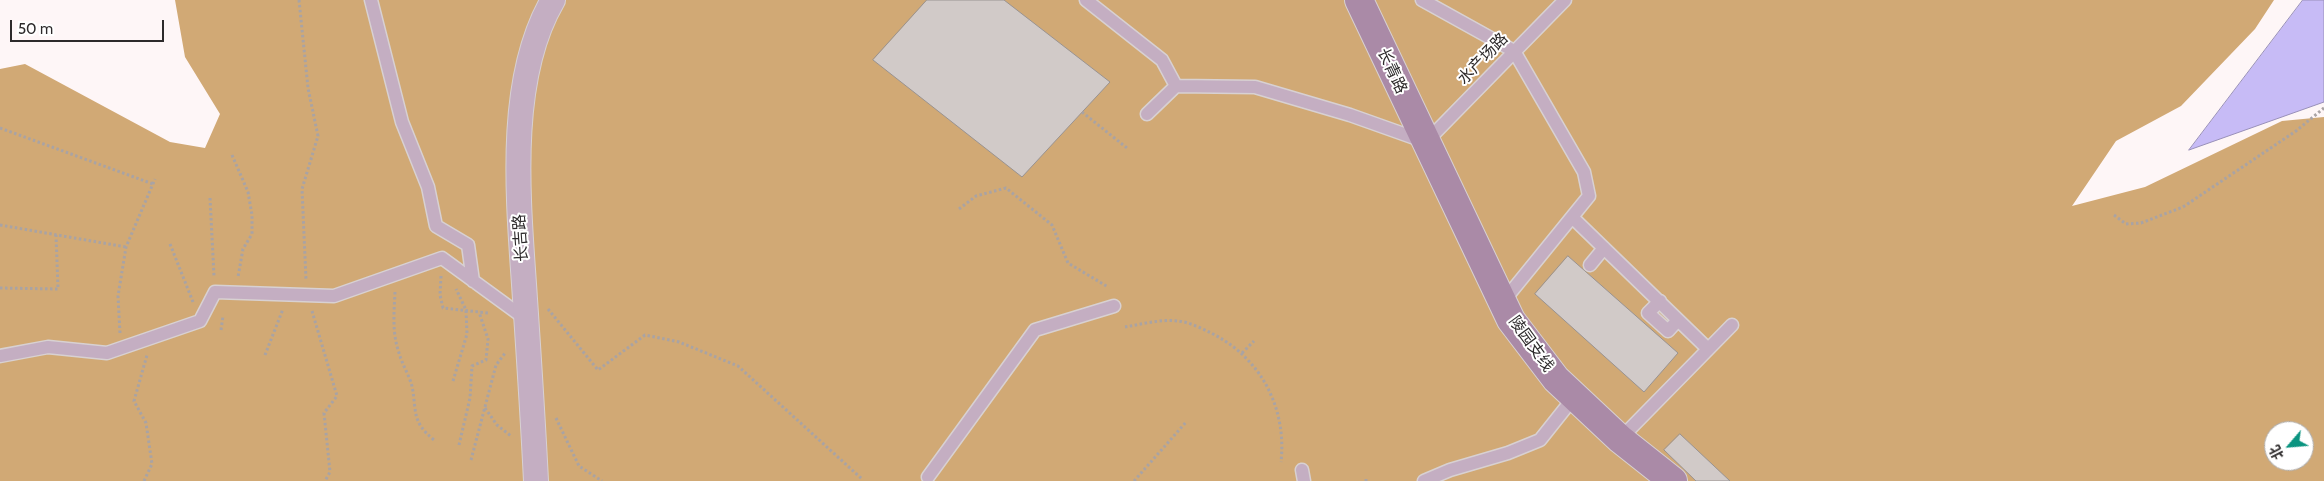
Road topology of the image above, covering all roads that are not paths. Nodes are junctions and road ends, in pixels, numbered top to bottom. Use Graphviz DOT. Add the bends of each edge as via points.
graph roads {
  1 [pos="372,0"];
  2 [pos="553,0"];
  3 [pos="1086,0"];
  4 [pos="1359,0"];
  5 [pos="1422,0"];
  6 [pos="1565,0"];
  7 [pos="1514,51"];
  8 [pos="1176,86"];
  9 [pos="1147,114"];
  10 [pos="1426,142"];
  11 [pos="1572,217"];
  12 [pos="1604,248"];
  13 [pos="1590,265"];
  14 [pos="473,281"];
  15 [pos="1114,306"];
  16 [pos="1499,306"];
  17 [pos="526,320"];
  18 [pos="1732,325"];
  19 [pos="1708,349"];
  20 [pos="0,356"];
  21 [pos="1575,396"];
  22 [pos="1620,439"];
  23 [pos="928,477"];
  24 [pos="536,481"];
  25 [pos="1424,481"];
  26 [pos="1673,481"];
  1 -- 14 [label="lane" via="402,122 428,187 436,226 468,245"];
  2 -- 17 [label="street, 长吉路" via="540,22 521,99 519,211"];
  3 -- 8 [label="lane" via="1162,60"];
  4 -- 10 [label="street, 长青路"];
  5 -- 7 [label="lane"];
  6 -- 7 [label="lane, 水产场路"];
  7 -- 10 [label="lane, 水产场路"];
  7 -- 11 [label="lane" via="1584,172 1589,196"];
  8 -- 9 [label="lane"];
  8 -- 10 [label="lane" via="1255,87"];
  10 -- 16 [label="street, 陵园支线"];
  11 -- 12 [label="lane"];
  11 -- 16 [label="lane" via="1541,264"];
  12 -- 13 [label="lane"];
  12 -- 19 [label="lane"];
  14 -- 17 [label="lane"];
  14 -- 20 [label="lane" via="442,258 334,296 220,293 200,321 107,353 48,347"];
  15 -- 23 [label="lane" via="1035,330"];
  16 -- 21 [label="street, 陵园支线" via="1556,379"];
  17 -- 24 [label="street, 长吉路"];
  18 -- 19 [label="lane"];
  19 -- 22 [label="lane" via="1668,382"];
  21 -- 22 [label="street, 陵园支线"];
  21 -- 25 [label="lane" via="1540,440"];
  22 -- 26 [label="street, 陵园支线"];
}
